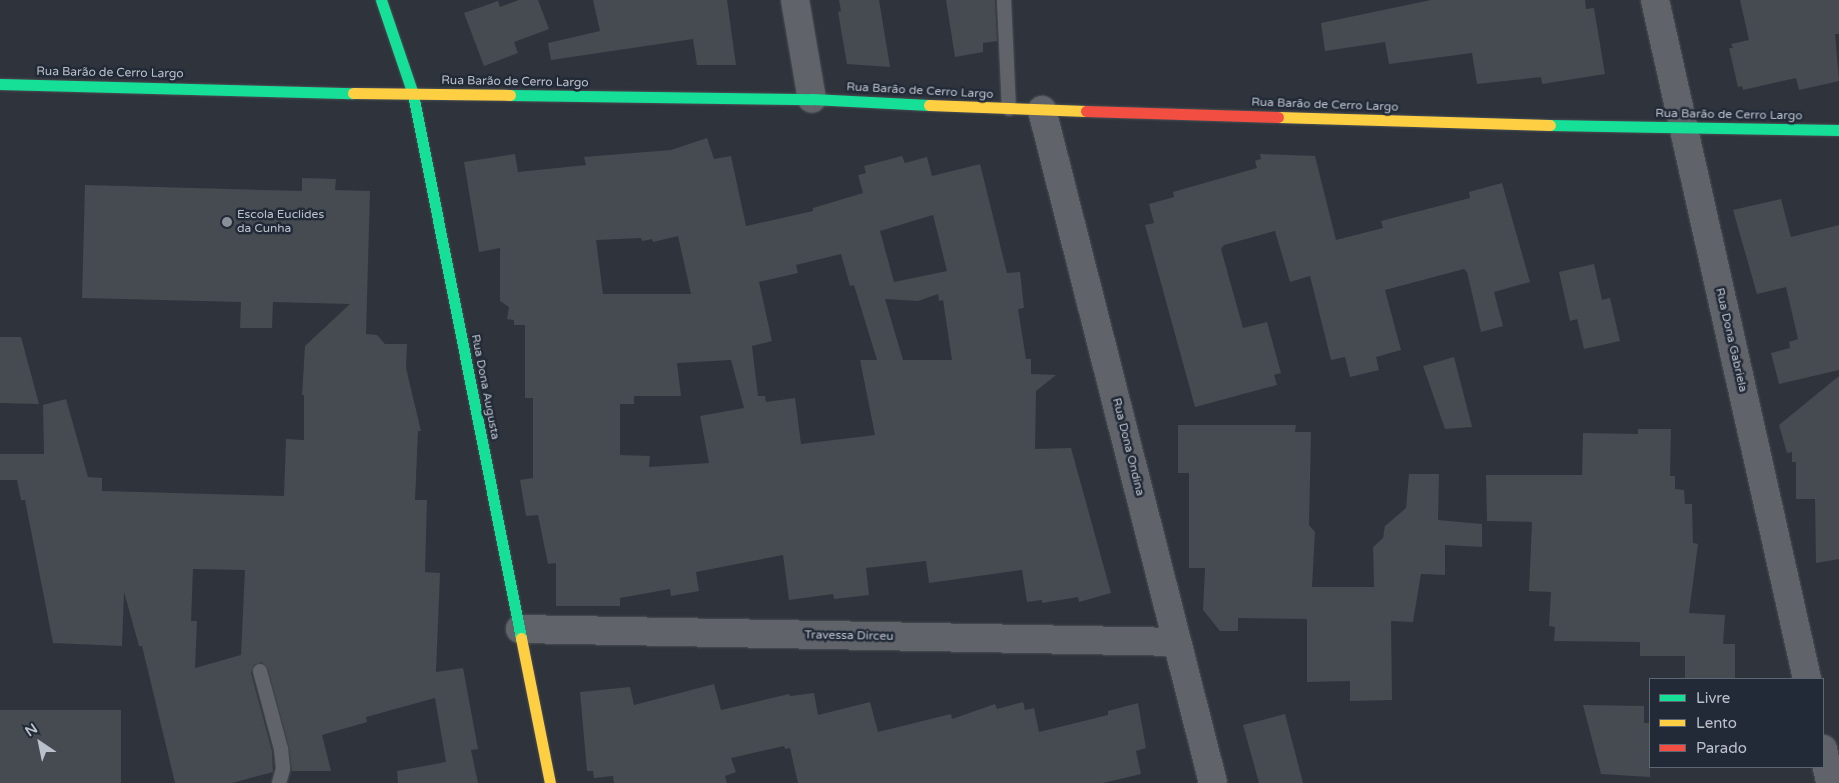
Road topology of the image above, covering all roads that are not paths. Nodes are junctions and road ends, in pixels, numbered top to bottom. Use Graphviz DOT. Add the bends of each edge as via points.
graph roads {
  1 [pos="381,0"];
  2 [pos="795,0"];
  3 [pos="1004,0"];
  4 [pos="1655,0"];
  5 [pos="0,84"];
  6 [pos="413,94"];
  7 [pos="812,99"];
  8 [pos="1009,109"];
  9 [pos="1042,110"];
  10 [pos="1684,129"];
  11 [pos="1839,130"];
  12 [pos="520,629"];
  13 [pos="1178,642"];
  14 [pos="260,671"];
  15 [pos="1807,678"];
  16 [pos="1824,755"];
  17 [pos="279,783"];
  18 [pos="550,783"];
  19 [pos="1213,783"];
  20 [pos="1830,783"];
  1 -- 6 [label="street, Rua Dona Augusta"];
  2 -- 7 [label="street"];
  3 -- 8 [label="lane"];
  4 -- 10 [label="street, Rua Dona Gabriela"];
  5 -- 6 [label="street, Rua Barão de Cerro Largo"];
  6 -- 7 [label="street, Rua Barão de Cerro Largo"];
  6 -- 12 [label="street, Rua Dona Augusta"];
  7 -- 8 [label="street, Rua Barão de Cerro Largo"];
  8 -- 9 [label="street, Rua Barão de Cerro Largo"];
  9 -- 10 [label="street, Rua Barão de Cerro Largo"];
  9 -- 13 [label="street, Rua Dona Ondina"];
  10 -- 11 [label="street, Rua Barão de Cerro Largo"];
  10 -- 15 [label="street, Rua Dona Gabriela"];
  12 -- 13 [label="street, Travessa Dirceu"];
  12 -- 18 [label="street, Rua Dona Augusta"];
  13 -- 19 [label="street, Rua Dona Ondina"];
  14 -- 17 [label="lane" via="281,749 283,769"];
  16 -- 20 [label="street"];
}
